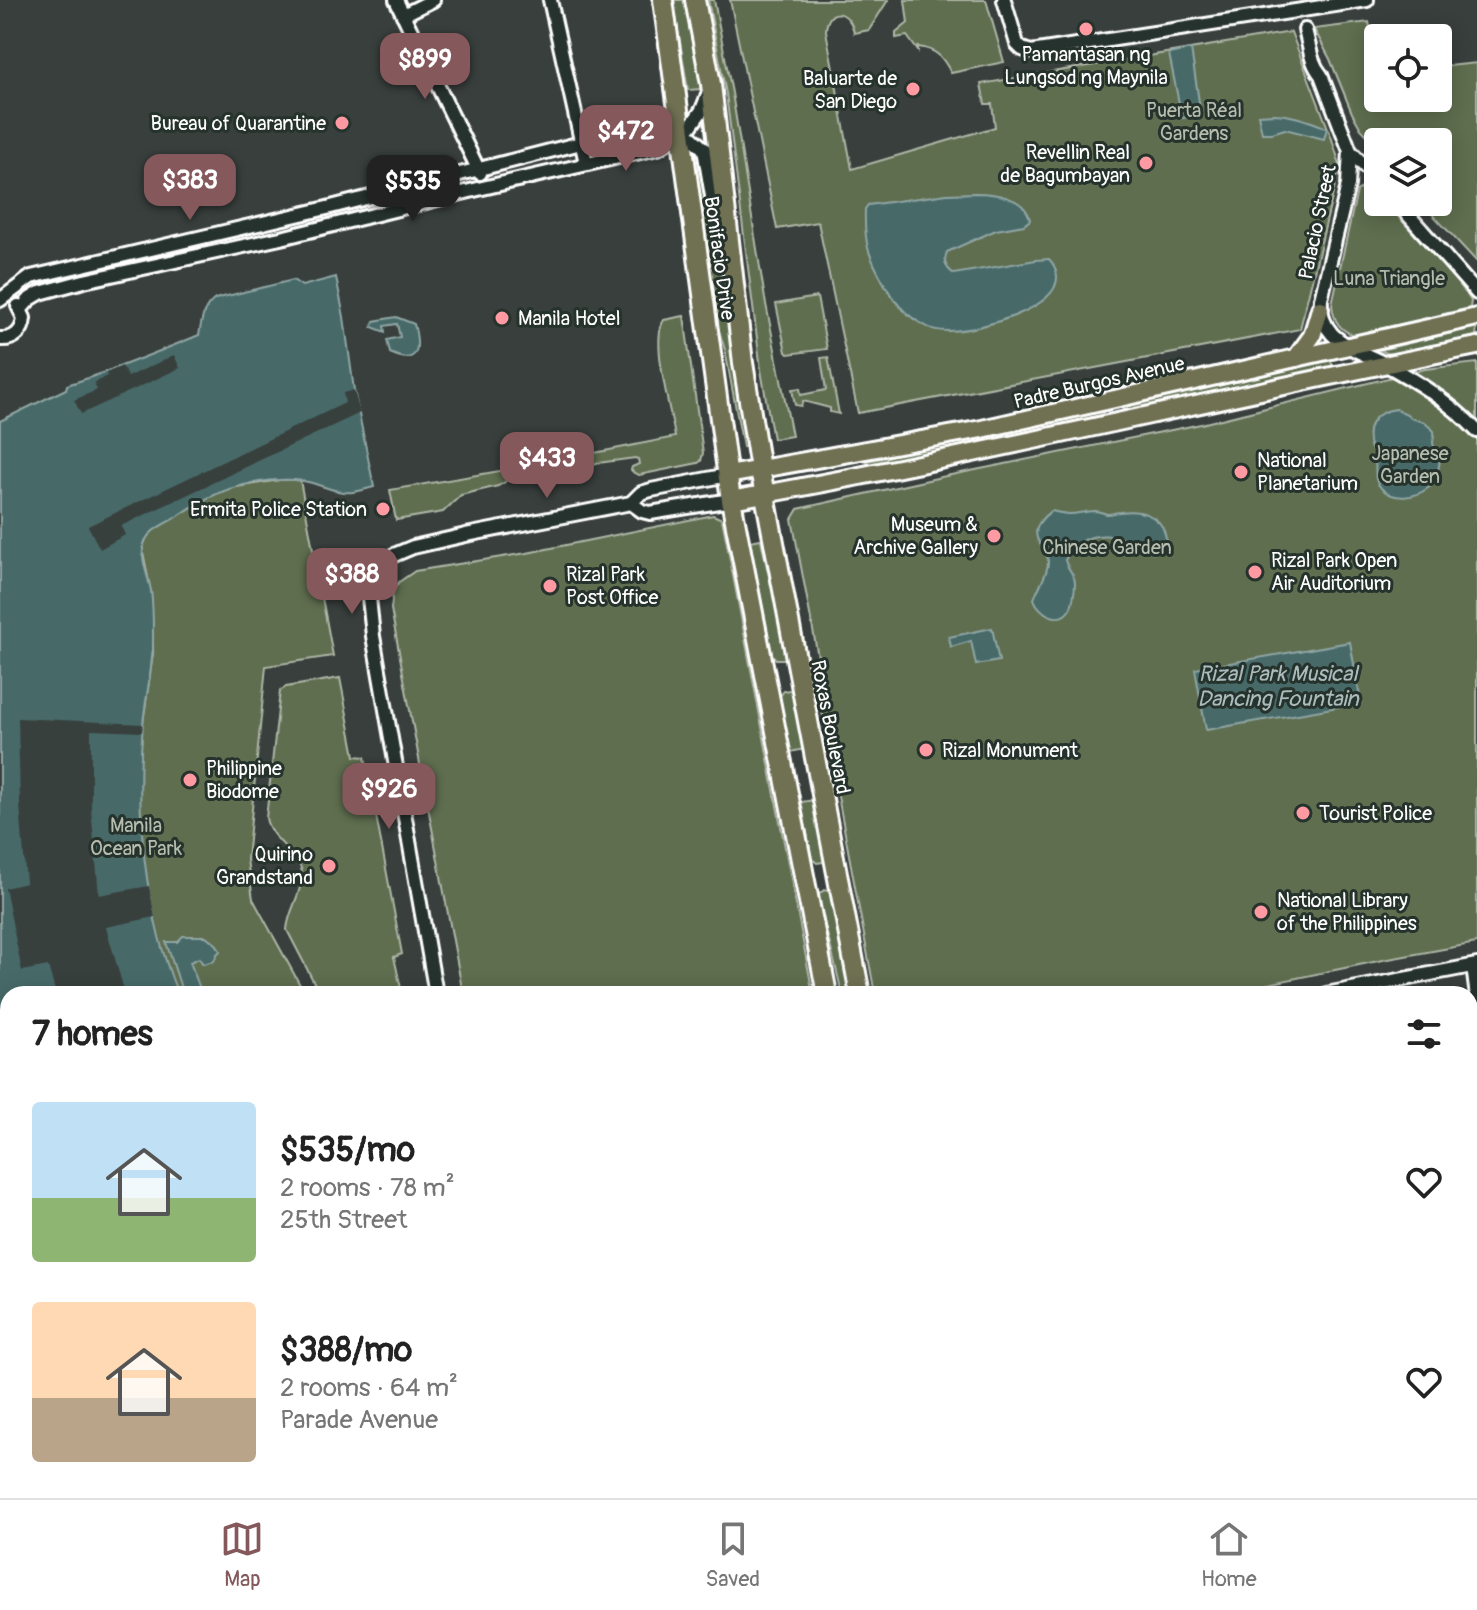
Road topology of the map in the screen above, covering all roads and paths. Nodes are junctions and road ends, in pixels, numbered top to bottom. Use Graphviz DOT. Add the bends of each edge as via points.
graph roads {
  1 [pos="396,0"];
  2 [pos="433,0"];
  3 [pos="550,0"];
  4 [pos="663,0"];
  5 [pos="695,0"];
  6 [pos="1367,0"];
  7 [pos="1004,2"];
  8 [pos="403,15"];
  9 [pos="1301,20"];
  10 [pos="711,84"];
  11 [pos="680,133"];
  12 [pos="581,143"];
  13 [pos="1350,151"];
  14 [pos="586,163"];
  15 [pos="1364,166"];
  16 [pos="477,169"];
  17 [pos="1364,174"];
  18 [pos="1348,185"];
  19 [pos="486,187"];
  20 [pos="346,204"];
  21 [pos="1409,216"];
  22 [pos="351,221"];
  23 [pos="731,261"];
  24 [pos="1477,293"];
  25 [pos="0,300"];
  26 [pos="21,309"];
  27 [pos="1320,309"];
  28 [pos="1477,317"];
  29 [pos="0,339"];
  30 [pos="1350,346"];
  31 [pos="1477,346"];
  32 [pos="1296,358"];
  33 [pos="1384,364"];
  34 [pos="1110,400"];
  35 [pos="1116,422"];
  36 [pos="1477,431"];
  37 [pos="859,451"];
  38 [pos="760,469"];
  39 [pos="728,475"];
  40 [pos="865,475"];
  41 [pos="764,494"];
  42 [pos="731,500"];
  43 [pos="631,503"];
  44 [pos="799,679"];
  45 [pos="767,684"];
  46 [pos="838,879"];
  47 [pos="806,885"];
  48 [pos="1475,966"];
  49 [pos="435,986"];
  50 [pos="825,986"];
  51 [pos="858,986"];
  52 [pos="1369,986"];
  53 [pos="1476,986"];
  1 -- 8 [label="street"];
  2 -- 8 [label="street"];
  3 -- 12 [label="street"];
  4 -- 11 [label="highway, Bonifacio Drive"];
  5 -- 10 [label="highway, Bonifacio Drive"];
  6 -- 9 [label="street"];
  7 -- 9 [label="street" via="1017,44 1031,52"];
  8 -- 16 [label="street"];
  9 -- 13 [label="street"];
  10 -- 11 [label="street" via="696,120"];
  10 -- 23 [label="highway, Bonifacio Drive"];
  11 -- 12 [label="street" via="653,128"];
  11 -- 14 [label="street" via="658,148"];
  11 -- 23 [label="street" via="704,149 719,237"];
  11 -- 39 [label="highway, Bonifacio Drive"];
  12 -- 14 [label="street"];
  12 -- 16 [label="street"];
  13 -- 15 [label="street"];
  13 -- 18 [label="street, Palacio Street"];
  14 -- 19 [label="street"];
  16 -- 19 [label="street"];
  16 -- 20 [label="street"];
  17 -- 18 [label="street"];
  18 -- 27 [label="street, Palacio Street"];
  19 -- 22 [label="street"];
  20 -- 22 [label="street"];
  20 -- 25 [label="street" via="31,277"];
  21 -- 24 [label="street"];
  22 -- 26 [label="street" via="84,281 40,293"];
  23 -- 38 [label="highway, Bonifacio Drive"];
  25 -- 26 [label="street"];
  26 -- 29 [label="street" via="20,331"];
  27 -- 30 [label="street, Palacio Street" via="1330,331"];
  27 -- 32 [label="main road" via="1312,336"];
  28 -- 30 [label="main road, Padre Burgos Avenue"];
  30 -- 32 [label="main road, Padre Burgos Avenue"];
  30 -- 33 [label="street, Palacio Street"];
  31 -- 33 [label="main road, Padre Burgos Avenue"];
  32 -- 34 [label="main road, Padre Burgos Avenue"];
  33 -- 35 [label="main road, Padre Burgos Avenue"];
  33 -- 36 [label="street, Palacio Street" via="1449,403"];
  34 -- 35 [label="main road"];
  34 -- 37 [label="main road, Padre Burgos Avenue"];
  35 -- 40 [label="main road, Padre Burgos Avenue"];
  37 -- 38 [label="main road, Padre Burgos Avenue"];
  37 -- 40 [label="main road"];
  38 -- 39 [label="main road, Padre Burgos Avenue"];
  38 -- 41 [label="highway, Roxas Boulevard"];
  39 -- 42 [label="highway"];
  39 -- 43 [label="street" via="651,490"];
  40 -- 41 [label="main road, Padre Burgos Avenue"];
  41 -- 42 [label="main road, Padre Burgos Avenue"];
  41 -- 44 [label="highway, Roxas Boulevard"];
  42 -- 43 [label="street" via="650,513"];
  42 -- 45 [label="highway"];
  43 -- 49 [label="street" via="413,547 384,561 372,574 368,602"];
  44 -- 45 [label="highway"];
  44 -- 46 [label="highway, Roxas Boulevard"];
  45 -- 47 [label="highway"];
  46 -- 47 [label="highway"];
  46 -- 51 [label="highway, Roxas Boulevard"];
  47 -- 50 [label="highway"];
  48 -- 52 [label="street"];
  48 -- 53 [label="street"];
}
